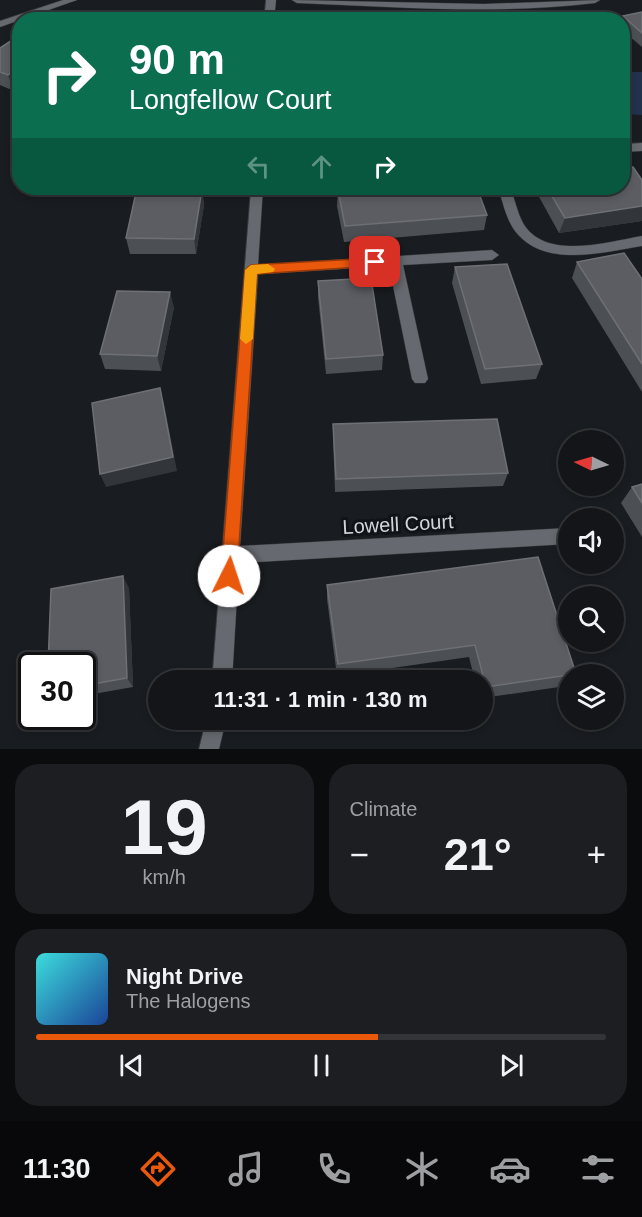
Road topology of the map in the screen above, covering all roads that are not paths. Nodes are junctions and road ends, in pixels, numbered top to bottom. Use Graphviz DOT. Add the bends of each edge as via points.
graph roads {
  1 [pos="72,0"];
  2 [pos="297,0"];
  3 [pos="595,0"];
  4 [pos="36,12"];
  5 [pos="256,195"];
  6 [pos="507,195"];
  7 [pos="642,241"];
  8 [pos="492,255"];
  9 [pos="395,261"];
  10 [pos="251,270"];
  11 [pos="420,379"];
  12 [pos="558,537"];
  13 [pos="231,555"];
  14 [pos="223,670"];
  15 [pos="214,730"];
  16 [pos="209,749"];
  1 -- 4 [label="street"];
  2 -- 3 [label="street" via="493,6"];
  5 -- 10 [label="street"];
  6 -- 7 [label="street" via="519,228 539,245 573,250"];
  8 -- 9 [label="street"];
  9 -- 10 [label="street"];
  9 -- 11 [label="street"];
  10 -- 13 [label="street"];
  12 -- 13 [label="street, Lowell Court"];
  13 -- 14 [label="street"];
  15 -- 16 [label="street"];
}
